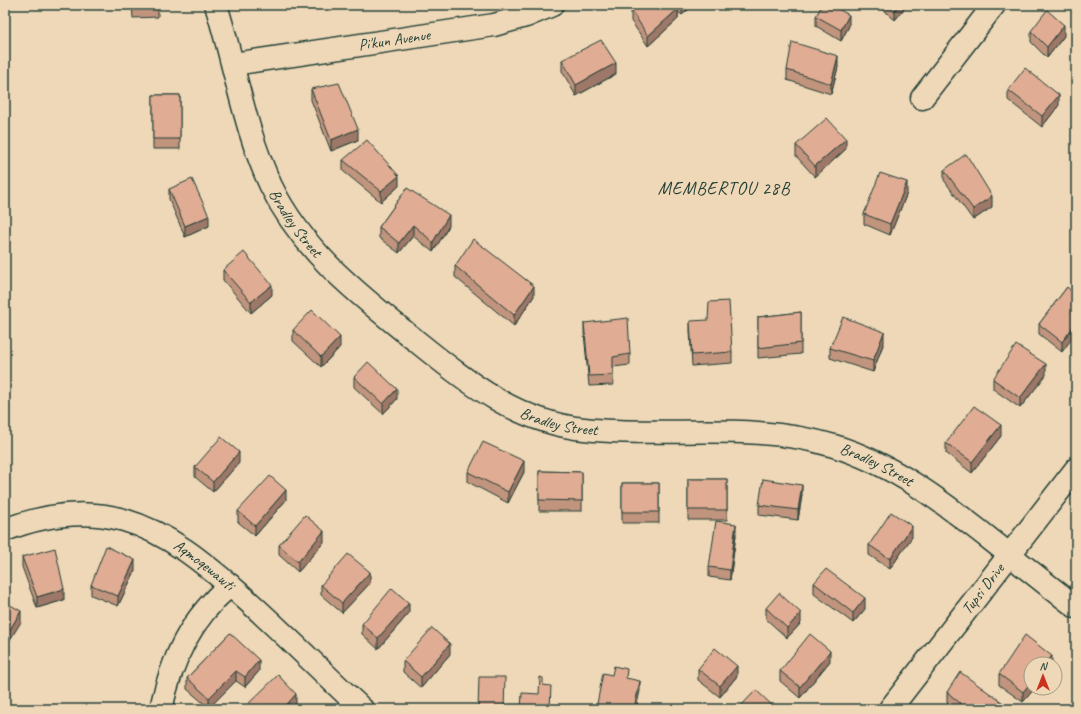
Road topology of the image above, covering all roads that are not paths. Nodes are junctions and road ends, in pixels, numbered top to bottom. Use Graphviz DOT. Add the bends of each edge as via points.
graph roads {
  1 [pos="216,5"];
  2 [pos="552,5"];
  3 [pos="994,5"];
  4 [pos="233,64"];
  5 [pos="922,98"];
  6 [pos="1076,469"];
  7 [pos="5,530"];
  8 [pos="1009,555"];
  9 [pos="230,585"];
  10 [pos="1076,607"];
  11 [pos="161,709"];
  12 [pos="362,709"];
  13 [pos="890,709"];
  1 -- 4 [label="street, Bradley Street"];
  2 -- 4 [label="street, Pi'kun Avenue" via="494,25"];
  3 -- 5 [label="street"];
  4 -- 8 [label="street, Bradley Street" via="258,150 271,185 290,220 314,251 341,278 477,388 509,407 537,418 580,429 619,432 759,433 794,436 834,446 865,457 925,491"];
  6 -- 8 [label="street, Tupsi Drive"];
  7 -- 9 [label="street, Aqmoqewawti" via="38,519 58,516 101,516 123,520 167,538 188,551"];
  8 -- 10 [label="street, Bradley Street"];
  8 -- 13 [label="street, Tupsi Drive"];
  9 -- 11 [label="street" via="208,605 190,630 176,658"];
  9 -- 12 [label="street, Aqmoqewawti"];
}
